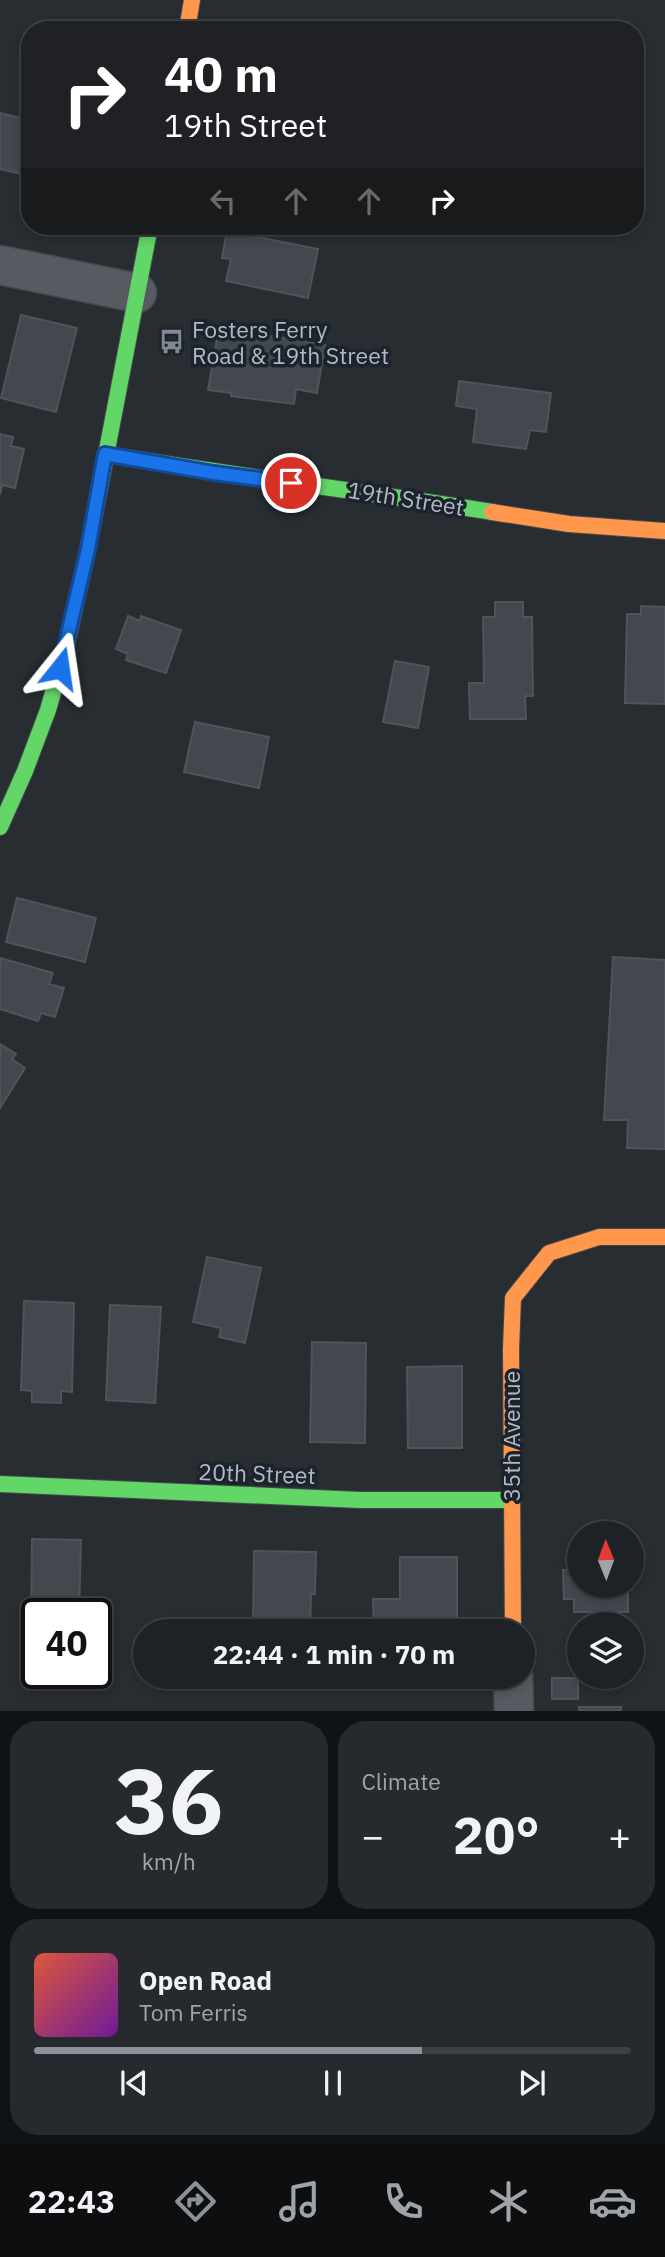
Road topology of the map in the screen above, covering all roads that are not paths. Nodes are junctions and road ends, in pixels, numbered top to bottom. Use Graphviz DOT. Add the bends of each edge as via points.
graph roads {
  1 [pos="192,0"];
  2 [pos="188,21"];
  3 [pos="148,235"];
  4 [pos="0,265"];
  5 [pos="137,293"];
  6 [pos="105,454"];
  7 [pos="665,531"];
  8 [pos="0,827"];
  9 [pos="665,1237"];
  10 [pos="0,1484"];
  11 [pos="512,1500"];
  12 [pos="513,1619"];
  13 [pos="513,1689"];
  14 [pos="514,1711"];
  1 -- 2 [label="street"];
  3 -- 5 [label="street"];
  4 -- 5 [label="street"];
  5 -- 6 [label="street"];
  6 -- 7 [label="street, 19th Street" via="569,524"];
  6 -- 8 [label="street" via="66,647 48,709"];
  9 -- 11 [label="street, 35th Avenue" via="600,1237 549,1254 513,1298"];
  10 -- 11 [label="street, 20th Street" via="359,1500"];
  11 -- 12 [label="street, 35th Avenue"];
  13 -- 14 [label="street"];
}
